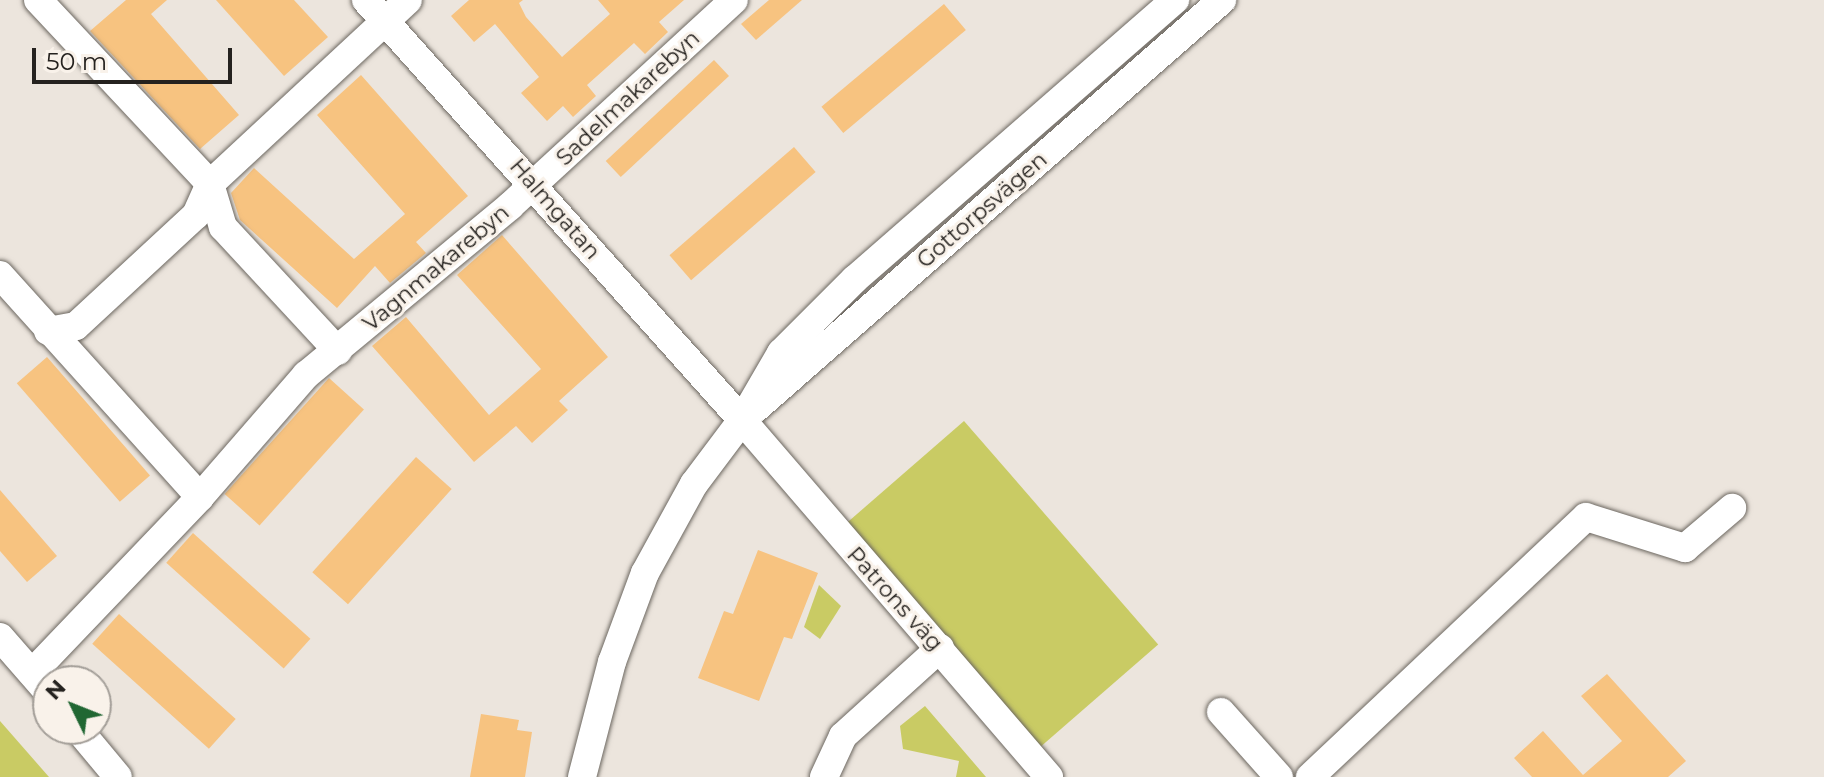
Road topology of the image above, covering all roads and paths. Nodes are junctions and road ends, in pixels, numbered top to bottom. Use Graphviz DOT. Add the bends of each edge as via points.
graph roads {
  1 [pos="38,0"];
  2 [pos="408,0"];
  3 [pos="1175,0"];
  4 [pos="1222,0"];
  5 [pos="723,4"];
  6 [pos="375,10"];
  7 [pos="210,184"];
  8 [pos="534,185"];
  9 [pos="0,275"];
  10 [pos="48,331"];
  11 [pos="338,351"];
  12 [pos="742,420"];
  13 [pos="200,497"];
  14 [pos="1732,508"];
  15 [pos="0,637"];
  16 [pos="940,648"];
  17 [pos="55,665"];
  18 [pos="32,674"];
  19 [pos="1221,712"];
  20 [pos="91,745"];
  21 [pos="118,777"];
  22 [pos="582,777"];
  23 [pos="824,777"];
  24 [pos="1049,777"];
  25 [pos="1279,777"];
  26 [pos="1310,777"];
  1 -- 7 [label="street"];
  2 -- 6 [label="street"];
  3 -- 12 [label="street, Gottorpsvägen" via="855,279 781,353"];
  4 -- 12 [label="street, Gottorpsvägen"];
  5 -- 8 [label="street, Sadelmakarebyn"];
  6 -- 7 [label="street" via="241,160"];
  6 -- 8 [label="street, Halmgatan"];
  7 -- 10 [label="street" via="196,215 76,326"];
  7 -- 11 [label="street" via="223,227"];
  8 -- 11 [label="street, Vagnmakarebyn"];
  8 -- 12 [label="street, Halmgatan"];
  9 -- 10 [label="street"];
  10 -- 13 [label="street"];
  11 -- 13 [label="street, Vagnmakarebyn" via="306,375"];
  12 -- 16 [label="street, Patrons väg"];
  12 -- 22 [label="street, Gottorpsvägen" via="694,484 645,573 612,662"];
  13 -- 17 [label="street, Vagnmakarebyn"];
  14 -- 26 [label="street" via="1685,548 1586,517"];
  15 -- 18 [label="street"];
  16 -- 23 [label="street" via="843,736"];
  16 -- 24 [label="street, Patrons väg"];
  19 -- 25 [label="street"];
  20 -- 21 [label="street"];
}
